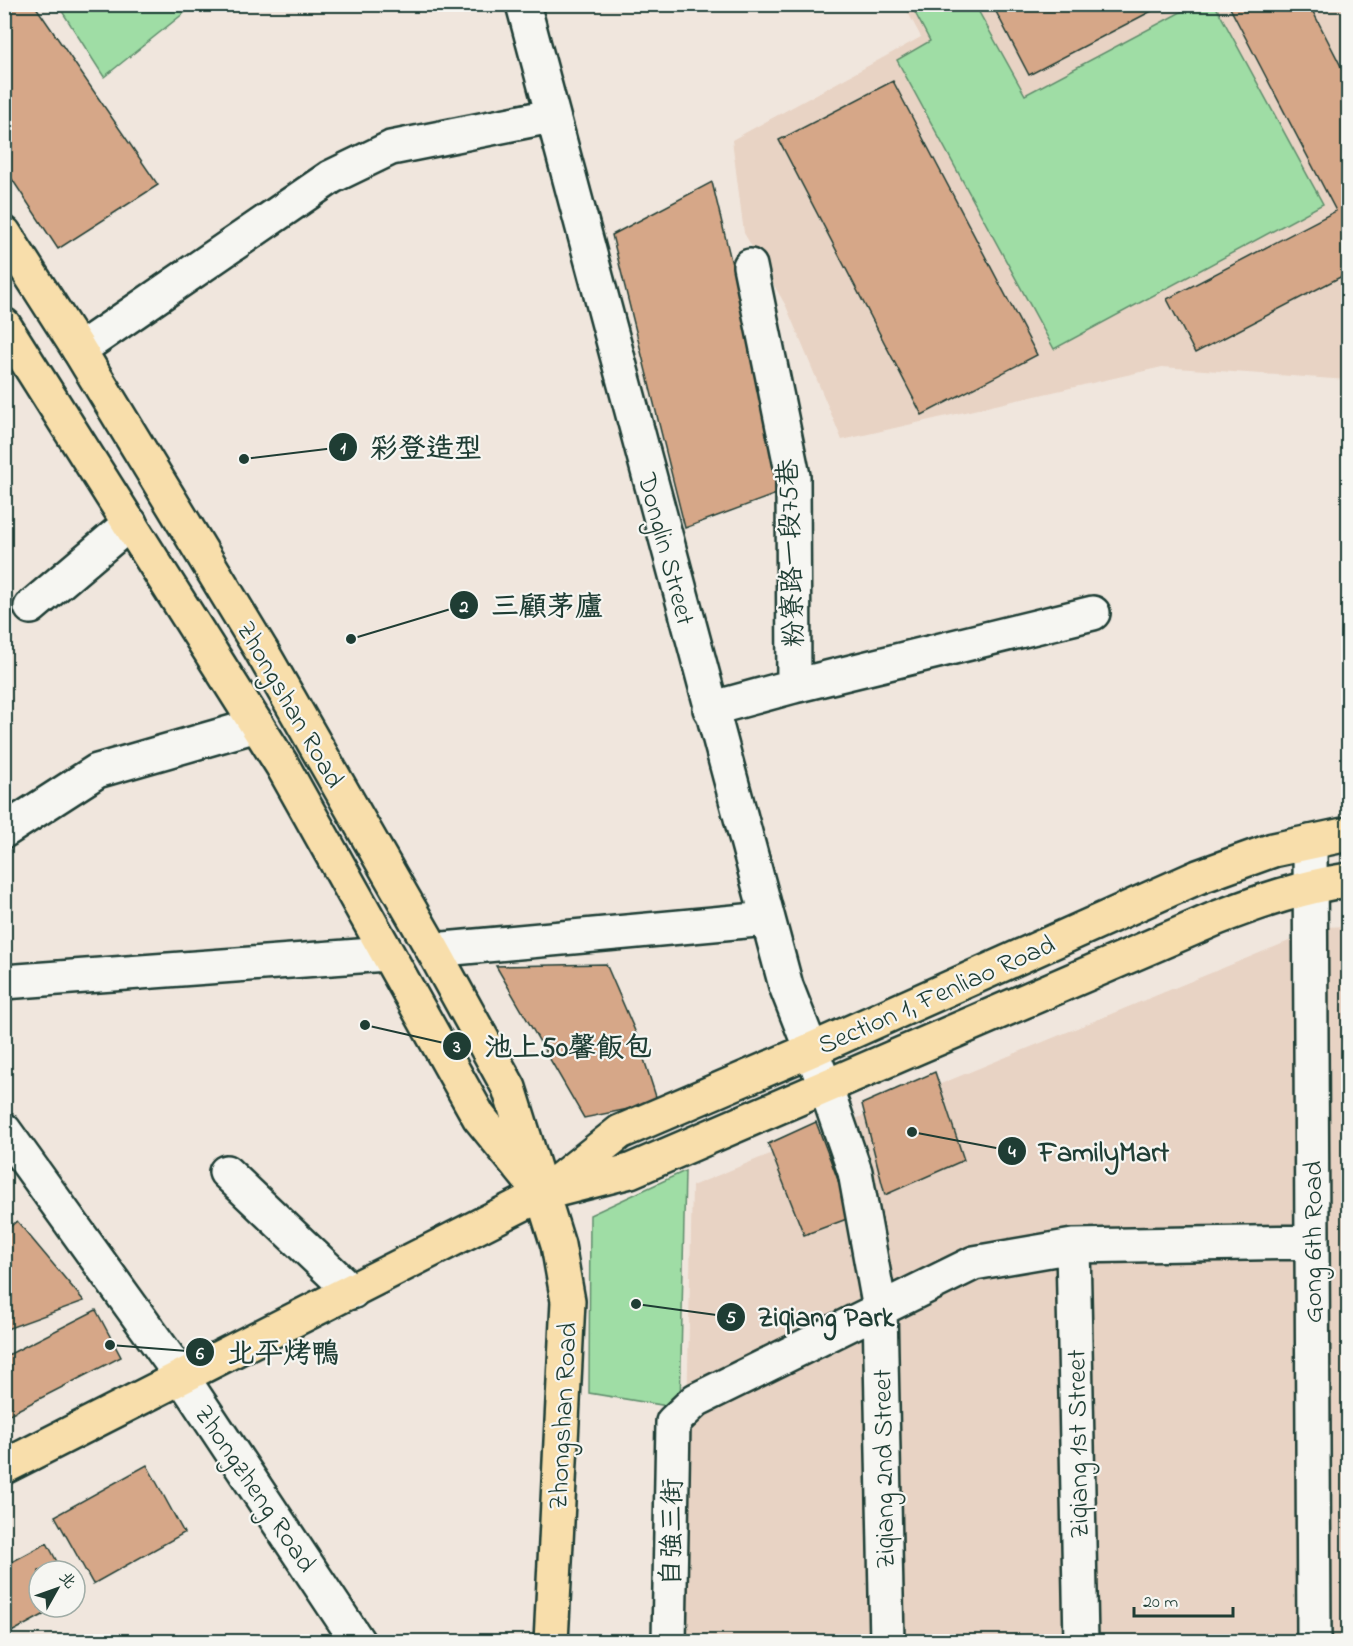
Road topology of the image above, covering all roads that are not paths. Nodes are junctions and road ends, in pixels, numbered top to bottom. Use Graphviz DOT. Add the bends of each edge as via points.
graph roads {
  1 [pos="523,4"];
  2 [pos="552,116"];
  3 [pos="4,233"];
  4 [pos="750,266"];
  5 [pos="4,325"];
  6 [pos="79,350"];
  7 [pos="130,523"];
  8 [pos="32,607"];
  9 [pos="1093,613"];
  10 [pos="794,686"];
  11 [pos="710,709"];
  12 [pos="257,725"];
  13 [pos="4,831"];
  14 [pos="1348,834"];
  15 [pos="1310,842"];
  16 [pos="1348,880"];
  17 [pos="1310,886"];
  18 [pos="766,919"];
  19 [pos="434,950"];
  20 [pos="386,954"];
  21 [pos="4,982"];
  22 [pos="811,1050"];
  23 [pos="826,1088"];
  24 [pos="4,1131"];
  25 [pos="226,1172"];
  26 [pos="542,1194"];
  27 [pos="1312,1242"];
  28 [pos="1072,1246"];
  29 [pos="352,1292"];
  30 [pos="880,1309"];
  31 [pos="182,1377"];
  32 [pos="4,1467"];
  33 [pos="358,1641"];
  34 [pos="551,1641"];
  35 [pos="669,1641"];
  36 [pos="887,1641"];
  37 [pos="1081,1641"];
  38 [pos="1314,1641"];
  1 -- 2 [label="street, Donglin Street"];
  2 -- 6 [label="street" via="391,148 331,177"];
  2 -- 11 [label="street, Donglin Street"];
  3 -- 6 [label="main road, Zhongshan Road"];
  4 -- 10 [label="street, 粉寮路一段75巷" via="793,476"];
  5 -- 7 [label="main road, Zhongshan Road"];
  6 -- 19 [label="main road, Zhongshan Road" via="261,651"];
  7 -- 8 [label="street"];
  7 -- 12 [label="main road, Zhongshan Road"];
  9 -- 10 [label="street"];
  10 -- 11 [label="street, 粉寮路一段75巷"];
  11 -- 18 [label="street, Donglin Street"];
  12 -- 13 [label="street" via="97,771"];
  12 -- 20 [label="main road, Zhongshan Road"];
  14 -- 15 [label="main road, Section 1, Fenliao Road"];
  15 -- 17 [label="street, Gong 6th Road"];
  15 -- 22 [label="main road, Section 1, Fenliao Road" via="1273,850 1198,878"];
  16 -- 17 [label="main road, Section 1, Fenliao Road"];
  17 -- 23 [label="main road, Section 1, Fenliao Road" via="1218,918"];
  17 -- 27 [label="street, Gong 6th Road"];
  18 -- 19 [label="street"];
  18 -- 22 [label="street, Donglin Street"];
  19 -- 26 [label="main road, Zhongshan Road" via="509,1088"];
  20 -- 21 [label="street"];
  20 -- 26 [label="main road, Zhongshan Road" via="479,1117"];
  22 -- 23 [label="street, Donglin Street"];
  22 -- 26 [label="main road, Section 1, Fenliao Road" via="620,1132"];
  23 -- 26 [label="main road, Section 1, Fenliao Road" via="630,1171"];
  23 -- 30 [label="street, Ziqiang 2nd Street" via="855,1172"];
  24 -- 31 [label="street, Zhongzheng Road"];
  25 -- 29 [label="street"];
  26 -- 29 [label="main road, Section 1, Fenliao Road"];
  26 -- 34 [label="main road, Zhongshan Road" via="558,1245 568,1300"];
  27 -- 28 [label="street"];
  27 -- 38 [label="street, Gong 6th Road"];
  28 -- 30 [label="street" via="974,1263"];
  28 -- 37 [label="street, Ziqiang 1st Street"];
  29 -- 31 [label="main road, Section 1, Fenliao Road"];
  30 -- 35 [label="street, 自強三街" via="696,1400 673,1422"];
  30 -- 36 [label="street, Ziqiang 2nd Street"];
  31 -- 32 [label="main road, Section 1, Fenliao Road"];
  31 -- 33 [label="street, Zhongzheng Road"];
}
